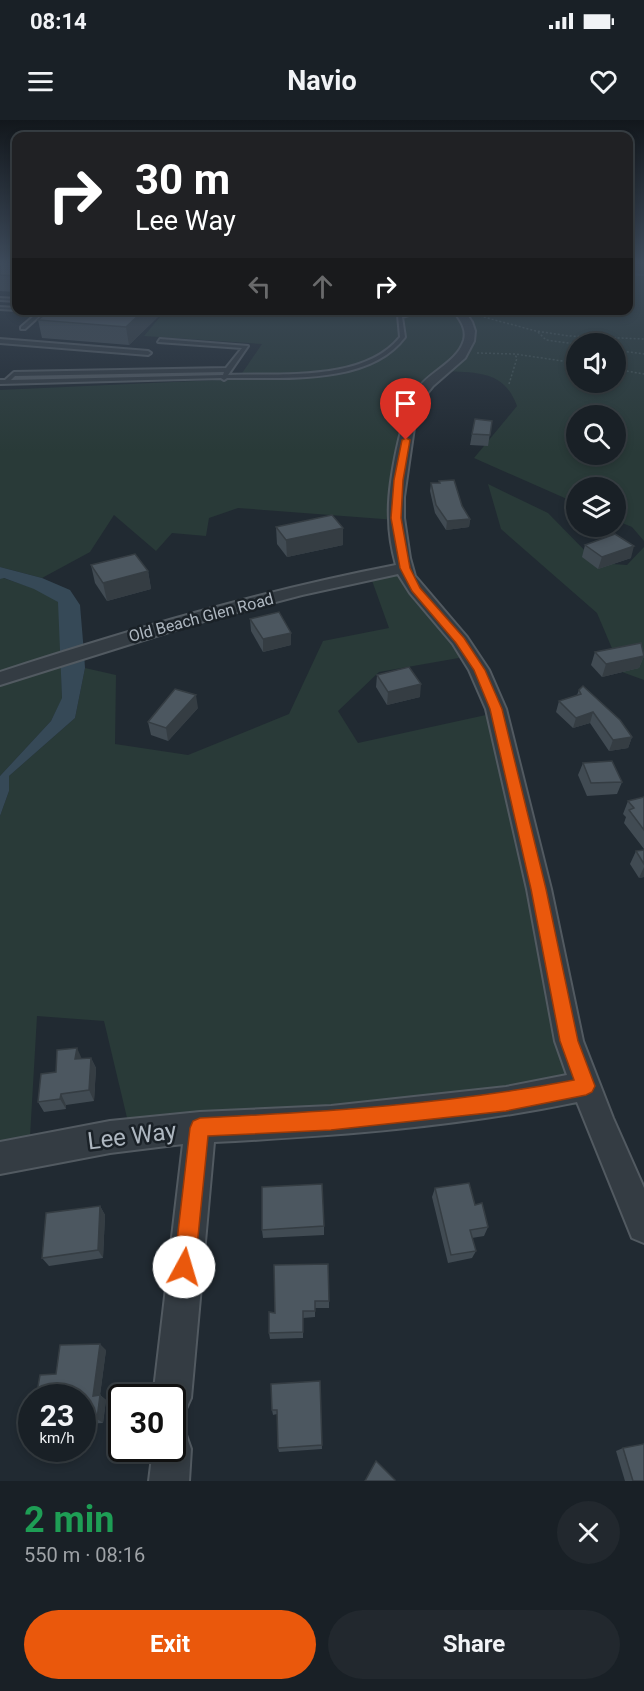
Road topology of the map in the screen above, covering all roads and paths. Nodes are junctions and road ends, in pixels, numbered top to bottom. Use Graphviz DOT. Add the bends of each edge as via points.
graph roads {
  1 [pos="402,326"];
  2 [pos="466,326"];
  3 [pos="515,326"];
  4 [pos="536,331"];
  5 [pos="644,339"];
  6 [pos="0,341"];
  7 [pos="160,341"];
  8 [pos="566,343"];
  9 [pos="626,352"];
  10 [pos="148,353"];
  11 [pos="515,354"];
  12 [pos="644,354"];
  13 [pos="461,356"];
  14 [pos="566,362"];
  15 [pos="228,370"];
  16 [pos="626,371"];
  17 [pos="7,374"];
  18 [pos="14,374"];
  19 [pos="644,374"];
  20 [pos="224,378"];
  21 [pos="3,382"];
  22 [pos="509,384"];
  23 [pos="405,568"];
  24 [pos="0,679"];
  25 [pos="586,1086"];
  26 [pos="200,1128"];
  27 [pos="0,1158"];
  28 [pos="644,1227"];
  29 [pos="173,1384"];
  30 [pos="171,1462"];
  31 [pos="169,1481"];
  1 -- 20 [label="lane" via="404,333 400,342 384,356 357,367 304,376"];
  2 -- 13 [label="street" via="469,341"];
  3 -- 4 [label="path"];
  4 -- 5 [label="path"];
  4 -- 8 [label="path" via="546,340"];
  6 -- 10 [label="lane"];
  7 -- 15 [label="lane" via="246,347"];
  9 -- 12 [label="path"];
  11 -- 13 [label="path"];
  11 -- 14 [label="path"];
  11 -- 22 [label="path"];
  13 -- 23 [label="street" via="429,383 412,410 396,518"];
  15 -- 18 [label="lane"];
  15 -- 20 [label="lane"];
  16 -- 19 [label="path"];
  17 -- 18 [label="lane"];
  18 -- 21 [label="lane"];
  20 -- 21 [label="lane"];
  23 -- 24 [label="street, Old Beach Glen Road" via="253,601 99,645"];
  23 -- 25 [label="street" via="416,589 479,670 496,709 539,889 569,1041"];
  25 -- 26 [label="street, Lee Way" via="506,1102 331,1121"];
  25 -- 28 [label="street"];
  26 -- 27 [label="street, Lee Way" via="110,1137"];
  26 -- 29 [label="street"];
  30 -- 31 [label="street"];
}
